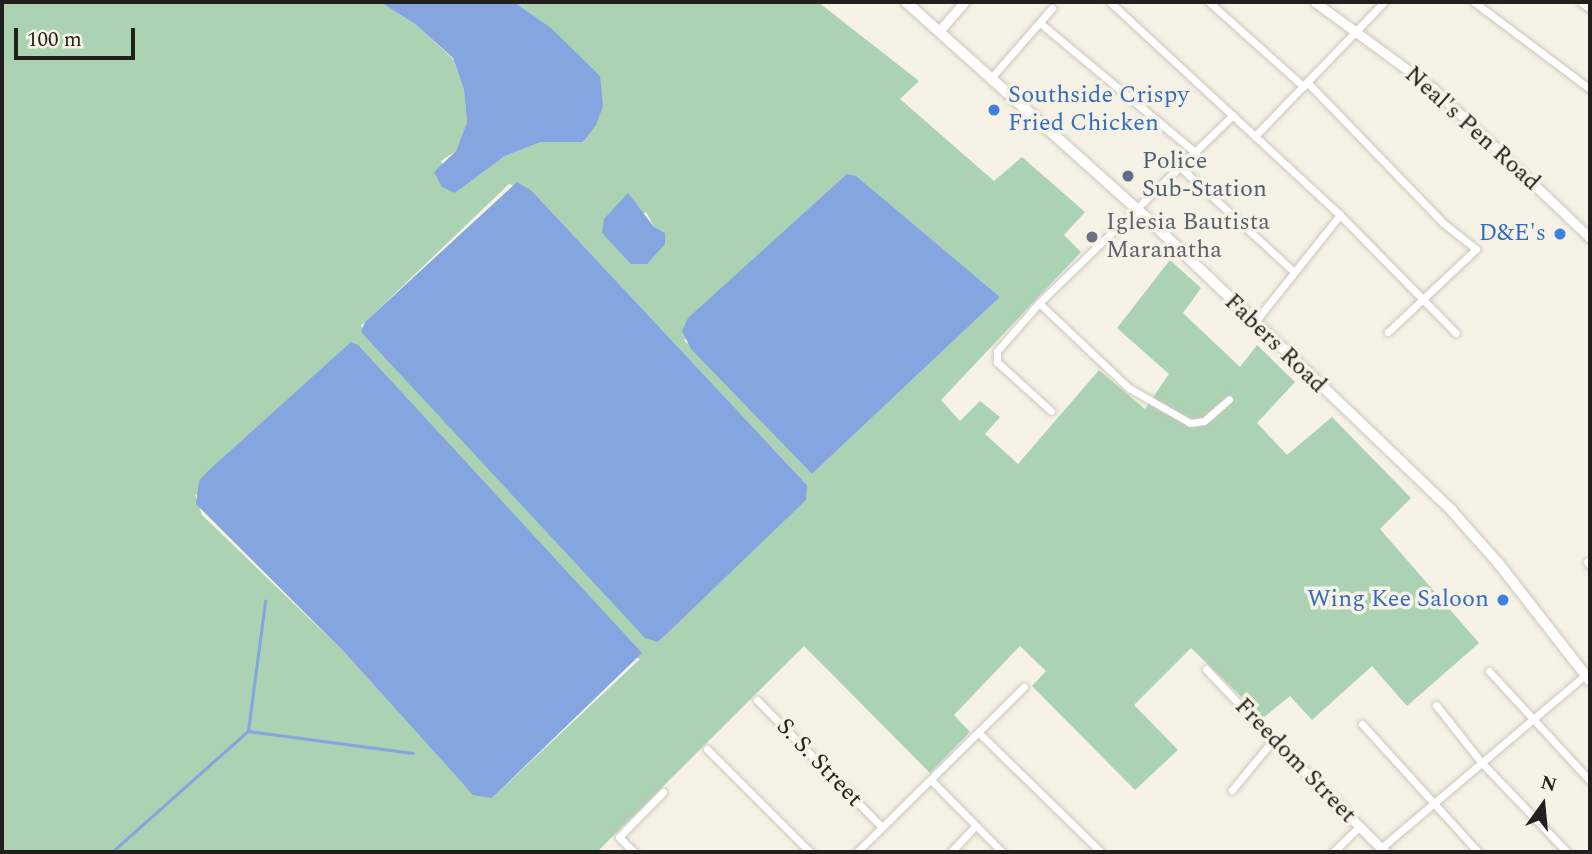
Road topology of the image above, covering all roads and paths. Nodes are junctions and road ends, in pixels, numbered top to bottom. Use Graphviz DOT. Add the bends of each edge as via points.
graph roads {
  1 [pos="906,2"];
  2 [pos="964,2"];
  3 [pos="1110,2"];
  4 [pos="1209,2"];
  5 [pos="1315,2"];
  6 [pos="1384,2"];
  7 [pos="1474,2"];
  8 [pos="1581,2"];
  9 [pos="1052,8"];
  10 [pos="1590,9"];
  11 [pos="1040,23"];
  12 [pos="940,30"];
  13 [pos="1358,33"];
  14 [pos="991,78"];
  15 [pos="1306,85"];
  16 [pos="1590,89"];
  17 [pos="1233,115"];
  18 [pos="1255,136"];
  19 [pos="1196,153"];
  20 [pos="1181,168"];
  21 [pos="1139,211"];
  22 [pos="1340,215"];
  23 [pos="1590,238"];
  24 [pos="1294,272"];
  25 [pos="1423,299"];
  26 [pos="1040,303"];
  27 [pos="1254,323"];
  28 [pos="1388,332"];
  29 [pos="1456,333"];
  30 [pos="1230,399"];
  31 [pos="1051,411"];
  32 [pos="1206,668"];
  33 [pos="1489,671"];
  34 [pos="1587,678"];
  35 [pos="1024,687"];
  36 [pos="757,700"];
  37 [pos="1436,705"];
  38 [pos="1532,719"];
  39 [pos="1362,724"];
  40 [pos="979,733"];
  41 [pos="1273,740"];
  42 [pos="707,749"];
  43 [pos="1480,762"];
  44 [pos="931,780"];
  45 [pos="1590,781"];
  46 [pos="1233,790"];
  47 [pos="663,792"];
  48 [pos="1431,801"];
  49 [pos="881,826"];
  50 [pos="975,826"];
  51 [pos="1360,827"];
  52 [pos="1383,850"];
  53 [pos="634,852"];
  54 [pos="810,852"];
  55 [pos="858,852"];
  56 [pos="951,852"];
  57 [pos="1002,852"];
  58 [pos="1101,852"];
  59 [pos="1333,852"];
  60 [pos="1478,852"];
  61 [pos="1567,852"];
  1 -- 12 [label="main road, Fabers Road"];
  2 -- 12 [label="street"];
  3 -- 17 [label="street"];
  4 -- 15 [label="street"];
  5 -- 13 [label="street, Neal's Pen Road"];
  6 -- 13 [label="street"];
  7 -- 16 [label="street"];
  8 -- 10 [label="street"];
  9 -- 11 [label="street"];
  11 -- 14 [label="street"];
  11 -- 19 [label="street"];
  12 -- 14 [label="main road, Fabers Road"];
  13 -- 15 [label="street"];
  13 -- 23 [label="street, Neal's Pen Road" via="1445,98"];
  14 -- 21 [label="main road, Fabers Road"];
  15 -- 18 [label="street"];
  15 -- 25 [label="street" via="1443,223 1476,249"];
  17 -- 18 [label="street"];
  17 -- 19 [label="street"];
  18 -- 22 [label="street"];
  19 -- 20 [label="street"];
  20 -- 21 [label="street"];
  20 -- 24 [label="street"];
  21 -- 26 [label="street"];
  21 -- 27 [label="main road, Fabers Road"];
  22 -- 24 [label="street"];
  22 -- 25 [label="street"];
  24 -- 27 [label="street"];
  25 -- 28 [label="street"];
  25 -- 29 [label="street"];
  26 -- 30 [label="street" via="1129,388 1190,424 1204,421"];
  26 -- 31 [label="street" via="1000,346 995,358"];
  27 -- 34 [label="main road, Fabers Road" via="1477,537"];
  32 -- 41 [label="street, Freedom Street"];
  33 -- 38 [label="street"];
  34 -- 38 [label="street"];
  35 -- 40 [label="street"];
  36 -- 49 [label="street, S. S. Street"];
  37 -- 43 [label="street"];
  38 -- 43 [label="street"];
  38 -- 45 [label="street"];
  39 -- 48 [label="street"];
  40 -- 44 [label="street"];
  40 -- 58 [label="street"];
  41 -- 46 [label="street"];
  41 -- 51 [label="street, Freedom Street"];
  42 -- 54 [label="street"];
  43 -- 48 [label="street"];
  43 -- 61 [label="street"];
  44 -- 49 [label="street"];
  44 -- 50 [label="street"];
  47 -- 53 [label="street" via="619,837"];
  48 -- 52 [label="street"];
  48 -- 60 [label="street"];
  49 -- 55 [label="street"];
  50 -- 56 [label="street"];
  50 -- 57 [label="street"];
  51 -- 52 [label="street, Freedom Street"];
  51 -- 59 [label="street"];
}
